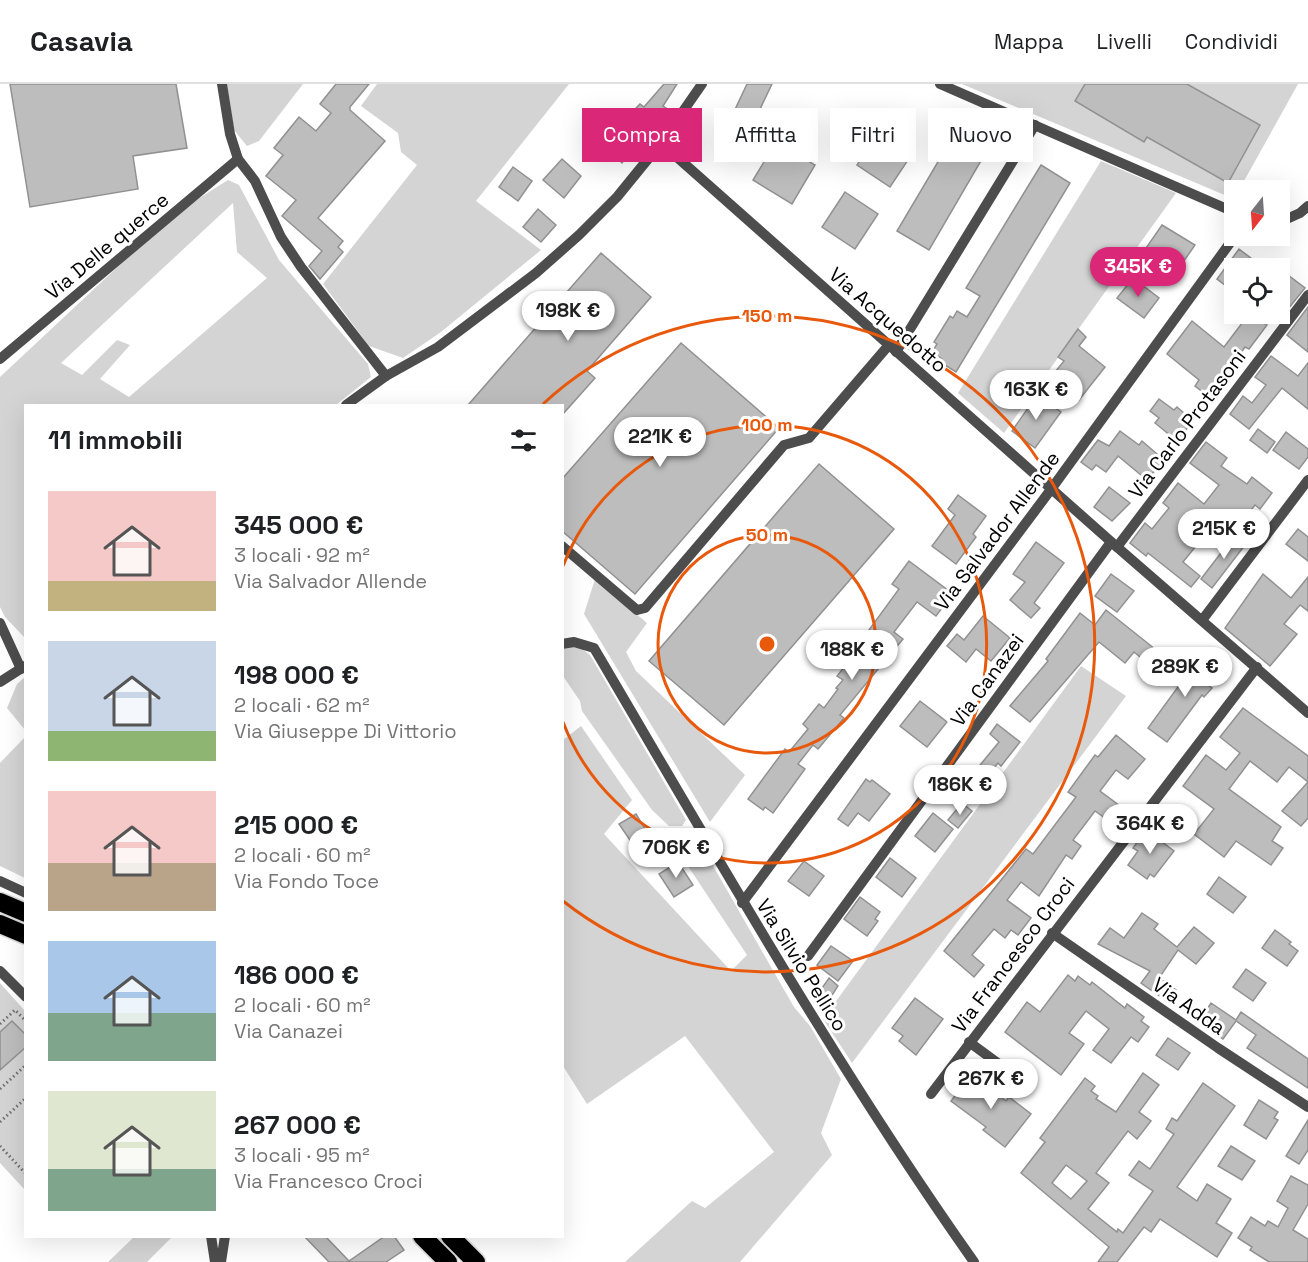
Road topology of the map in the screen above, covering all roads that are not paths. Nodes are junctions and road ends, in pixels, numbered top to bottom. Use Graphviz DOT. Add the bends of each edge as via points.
graph roads {
  1 [pos="222,84"];
  2 [pos="702,84"];
  3 [pos="940,84"];
  4 [pos="685,108"];
  5 [pos="1035,125"];
  6 [pos="238,159"];
  7 [pos="645,162"];
  8 [pos="682,162"];
  9 [pos="1308,206"];
  10 [pos="1224,208"];
  11 [pos="1290,218"];
  12 [pos="1228,246"];
  13 [pos="1308,295"];
  14 [pos="892,349"];
  15 [pos="0,359"];
  16 [pos="386,376"];
  17 [pos="347,404"];
  18 [pos="1308,480"];
  19 [pos="1052,488"];
  20 [pos="1114,544"];
  21 [pos="564,548"];
  22 [pos="1203,620"];
  23 [pos="0,623"];
  24 [pos="564,644"];
  25 [pos="1257,667"];
  26 [pos="23,668"];
  27 [pos="0,682"];
  28 [pos="1308,713"];
  29 [pos="0,881"];
  30 [pos="24,892"];
  31 [pos="0,902"];
  32 [pos="742,903"];
  33 [pos="24,912"];
  34 [pos="0,924"];
  35 [pos="1052,933"];
  36 [pos="24,934"];
  37 [pos="808,956"];
  38 [pos="0,971"];
  39 [pos="24,995"];
  40 [pos="969,1042"];
  41 [pos="1018,1078"];
  42 [pos="931,1094"];
  43 [pos="1308,1107"];
  44 [pos="211,1238"];
  45 [pos="225,1238"];
  46 [pos="424,1238"];
  47 [pos="452,1238"];
  48 [pos="215,1262"];
  49 [pos="220,1262"];
  50 [pos="448,1262"];
  51 [pos="476,1262"];
  52 [pos="974,1262"];
  1 -- 6 [label="street"];
  2 -- 4 [label="street"];
  3 -- 5 [label="street"];
  5 -- 10 [label="street"];
  5 -- 14 [label="street"];
  6 -- 15 [label="street, Via Delle querce"];
  6 -- 16 [label="street" via="255,181 281,237 301,267"];
  7 -- 16 [label="street" via="599,216 542,268 438,347"];
  8 -- 14 [label="street, Via Acquedotto"];
  9 -- 11 [label="street"];
  12 -- 19 [label="street, Via Salvador Allende"];
  13 -- 20 [label="street, Via Carlo Protasoni"];
  14 -- 19 [label="street, Via Acquedotto"];
  14 -- 21 [label="street" via="809,438 784,445 645,608 637,610"];
  16 -- 17 [label="street"];
  18 -- 22 [label="street"];
  19 -- 20 [label="street, Via Acquedotto"];
  19 -- 32 [label="street, Via Salvador Allende"];
  20 -- 22 [label="street, Via Acquedotto"];
  20 -- 37 [label="street, Via Canazei"];
  22 -- 25 [label="street, Via Acquedotto"];
  23 -- 26 [label="street"];
  24 -- 32 [label="street, Via Silvio Pellico" via="574,642 594,648"];
  25 -- 28 [label="street, Via Acquedotto"];
  25 -- 35 [label="street, Via Francesco Croci"];
  26 -- 27 [label="street"];
  29 -- 30 [label="street"];
  31 -- 33 [label="highway"];
  32 -- 52 [label="street, Via Silvio Pellico" via="921,1187"];
  34 -- 36 [label="highway"];
  35 -- 40 [label="street, Via Francesco Croci"];
  35 -- 43 [label="street, Via Adda"];
  38 -- 39 [label="street"];
  40 -- 41 [label="street"];
  40 -- 42 [label="street, Via Francesco Croci"];
  44 -- 48 [label="street"];
  45 -- 49 [label="street"];
  46 -- 50 [label="highway"];
  47 -- 51 [label="highway"];
}
